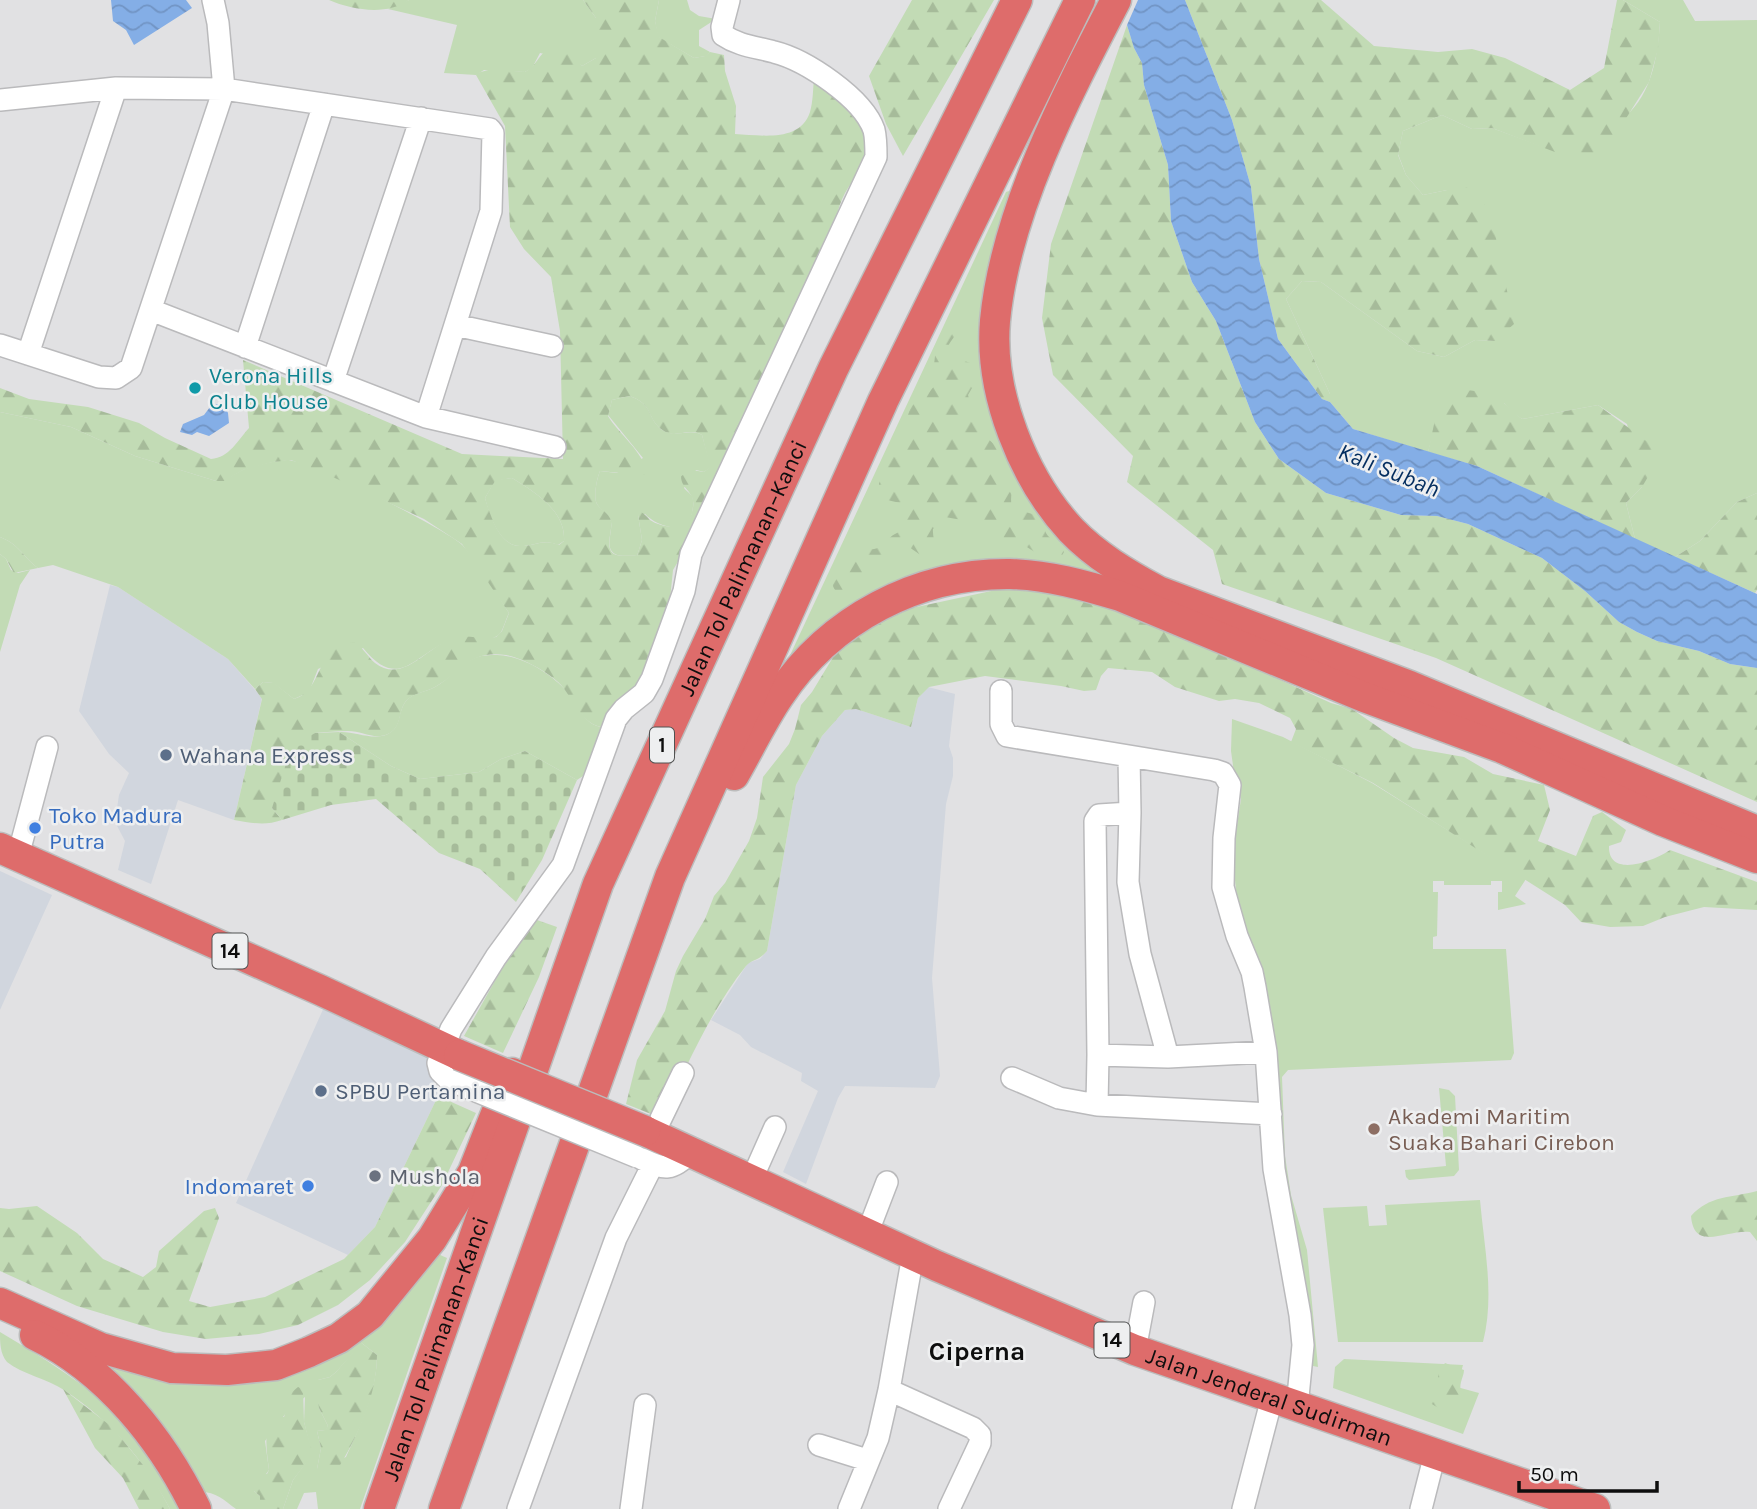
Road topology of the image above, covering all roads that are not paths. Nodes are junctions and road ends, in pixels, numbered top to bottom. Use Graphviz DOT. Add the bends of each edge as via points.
graph roads {
  1 [pos="213,0"];
  2 [pos="729,0"];
  3 [pos="1080,0"];
  4 [pos="1116,0"];
  5 [pos="1015,4"];
  6 [pos="116,88"];
  7 [pos="224,89"];
  8 [pos="1,102"];
  9 [pos="324,104"];
  10 [pos="421,118"];
  11 [pos="151,310"];
  12 [pos="455,325"];
  13 [pos="0,345"];
  14 [pos="552,346"];
  15 [pos="246,347"];
  16 [pos="28,354"];
  17 [pos="333,381"];
  18 [pos="426,417"];
  19 [pos="555,447"];
  20 [pos="1001,691"];
  21 [pos="47,747"];
  22 [pos="1129,756"];
  23 [pos="1130,813"];
  24 [pos="1757,831"];
  25 [pos="9,852"];
  26 [pos="1757,858"];
  27 [pos="598,884"];
  28 [pos="661,907"];
  29 [pos="1266,1052"];
  30 [pos="1098,1055"];
  31 [pos="1168,1057"];
  32 [pos="450,1060"];
  33 [pos="683,1073"];
  34 [pos="1012,1078"];
  35 [pos="1097,1105"];
  36 [pos="1271,1114"];
  37 [pos="775,1127"];
  38 [pos="647,1147"];
  39 [pos="751,1181"];
  40 [pos="887,1182"];
  41 [pos="866,1234"];
  42 [pos="913,1255"];
  43 [pos="1144,1302"];
  44 [pos="0,1303"];
  45 [pos="0,1317"];
  46 [pos="1135,1350"];
  47 [pos="889,1390"];
  48 [pos="1285,1402"];
  49 [pos="645,1405"];
  50 [pos="819,1445"];
  51 [pos="1435,1454"];
  52 [pos="867,1460"];
  53 [pos="1574,1506"];
  54 [pos="196,1509"];
  55 [pos="379,1509"];
  56 [pos="444,1509"];
  57 [pos="518,1509"];
  58 [pos="631,1509"];
  59 [pos="849,1509"];
  60 [pos="949,1509"];
  61 [pos="1243,1509"];
  62 [pos="1421,1509"];
  1 -- 7 [label="street"];
  2 -- 32 [label="street" via="723,35 734,43 777,52 835,83 864,112 874,131 876,157 691,554 684,592 652,679 645,693 624,709 612,726 563,865 451,1029"];
  3 -- 28 [label="highway" via="883,401 670,877"];
  4 -- 24 [label="highway" via="1049,139 1022,207 1004,266 995,323 999,378 1010,426 1020,453 1053,508 1072,531 1122,571 1183,602 1409,686"];
  5 -- 27 [label="highway, Jalan Tol Palimanan–Kanci / 1" via="833,369"];
  6 -- 7 [label="street"];
  6 -- 8 [label="street"];
  6 -- 16 [label="street"];
  7 -- 9 [label="street"];
  7 -- 11 [label="street"];
  9 -- 10 [label="street"];
  9 -- 15 [label="street"];
  10 -- 12 [label="street" via="493,133 491,211"];
  10 -- 17 [label="street"];
  11 -- 15 [label="street"];
  11 -- 16 [label="street" via="131,368 116,378 99,377"];
  12 -- 14 [label="street"];
  12 -- 18 [label="street"];
  13 -- 16 [label="street"];
  15 -- 17 [label="street"];
  17 -- 18 [label="street"];
  18 -- 19 [label="street"];
  20 -- 22 [label="street" via="1001,724 1007,736"];
  21 -- 25 [label="street"];
  22 -- 23 [label="street"];
  22 -- 29 [label="street" via="1214,770 1229,781 1223,887 1252,972"];
  23 -- 30 [label="street" via="1099,815 1095,821"];
  23 -- 31 [label="street" via="1128,882 1133,919"];
  25 -- 32 [label="highway, 14"];
  26 -- 28 [label="highway" via="1512,752 1119,596 1042,577 981,575 906,592 853,621 813,654 779,696"];
  27 -- 44 [label="highway" via="545,993 473,1172 432,1239 394,1288 370,1315 339,1338 276,1364 227,1370 172,1368 101,1348"];
  27 -- 55 [label="highway, Jalan Tol Palimanan–Kanci / 1"];
  28 -- 56 [label="highway"];
  29 -- 31 [label="street"];
  29 -- 36 [label="street"];
  30 -- 31 [label="street"];
  30 -- 35 [label="street"];
  32 -- 38 [label="highway, 14, bridge"];
  33 -- 38 [label="street"];
  34 -- 35 [label="street" via="1059,1098"];
  35 -- 36 [label="street"];
  36 -- 48 [label="street" via="1274,1169 1300,1315 1302,1357"];
  37 -- 39 [label="street"];
  38 -- 39 [label="highway, Jalan Jenderal Sudirman / 14" via="692,1153"];
  38 -- 57 [label="street"];
  39 -- 41 [label="highway, Jalan Jenderal Sudirman / 14"];
  40 -- 41 [label="street"];
  41 -- 42 [label="highway, Jalan Jenderal Sudirman / 14"];
  42 -- 46 [label="highway, Jalan Jenderal Sudirman / 14"];
  42 -- 47 [label="street"];
  43 -- 46 [label="street"];
  45 -- 54 [label="highway" via="42,1338 96,1375 141,1421 178,1472"];
  46 -- 48 [label="highway, Jalan Jenderal Sudirman / 14"];
  47 -- 52 [label="street" via="878,1438"];
  47 -- 60 [label="street" via="980,1434"];
  48 -- 51 [label="highway, Jalan Jenderal Sudirman / 14"];
  48 -- 61 [label="street"];
  49 -- 58 [label="street"];
  50 -- 52 [label="street"];
  51 -- 53 [label="highway, Jalan Jenderal Sudirman / 14"];
  51 -- 62 [label="street"];
  52 -- 59 [label="street"];
}
